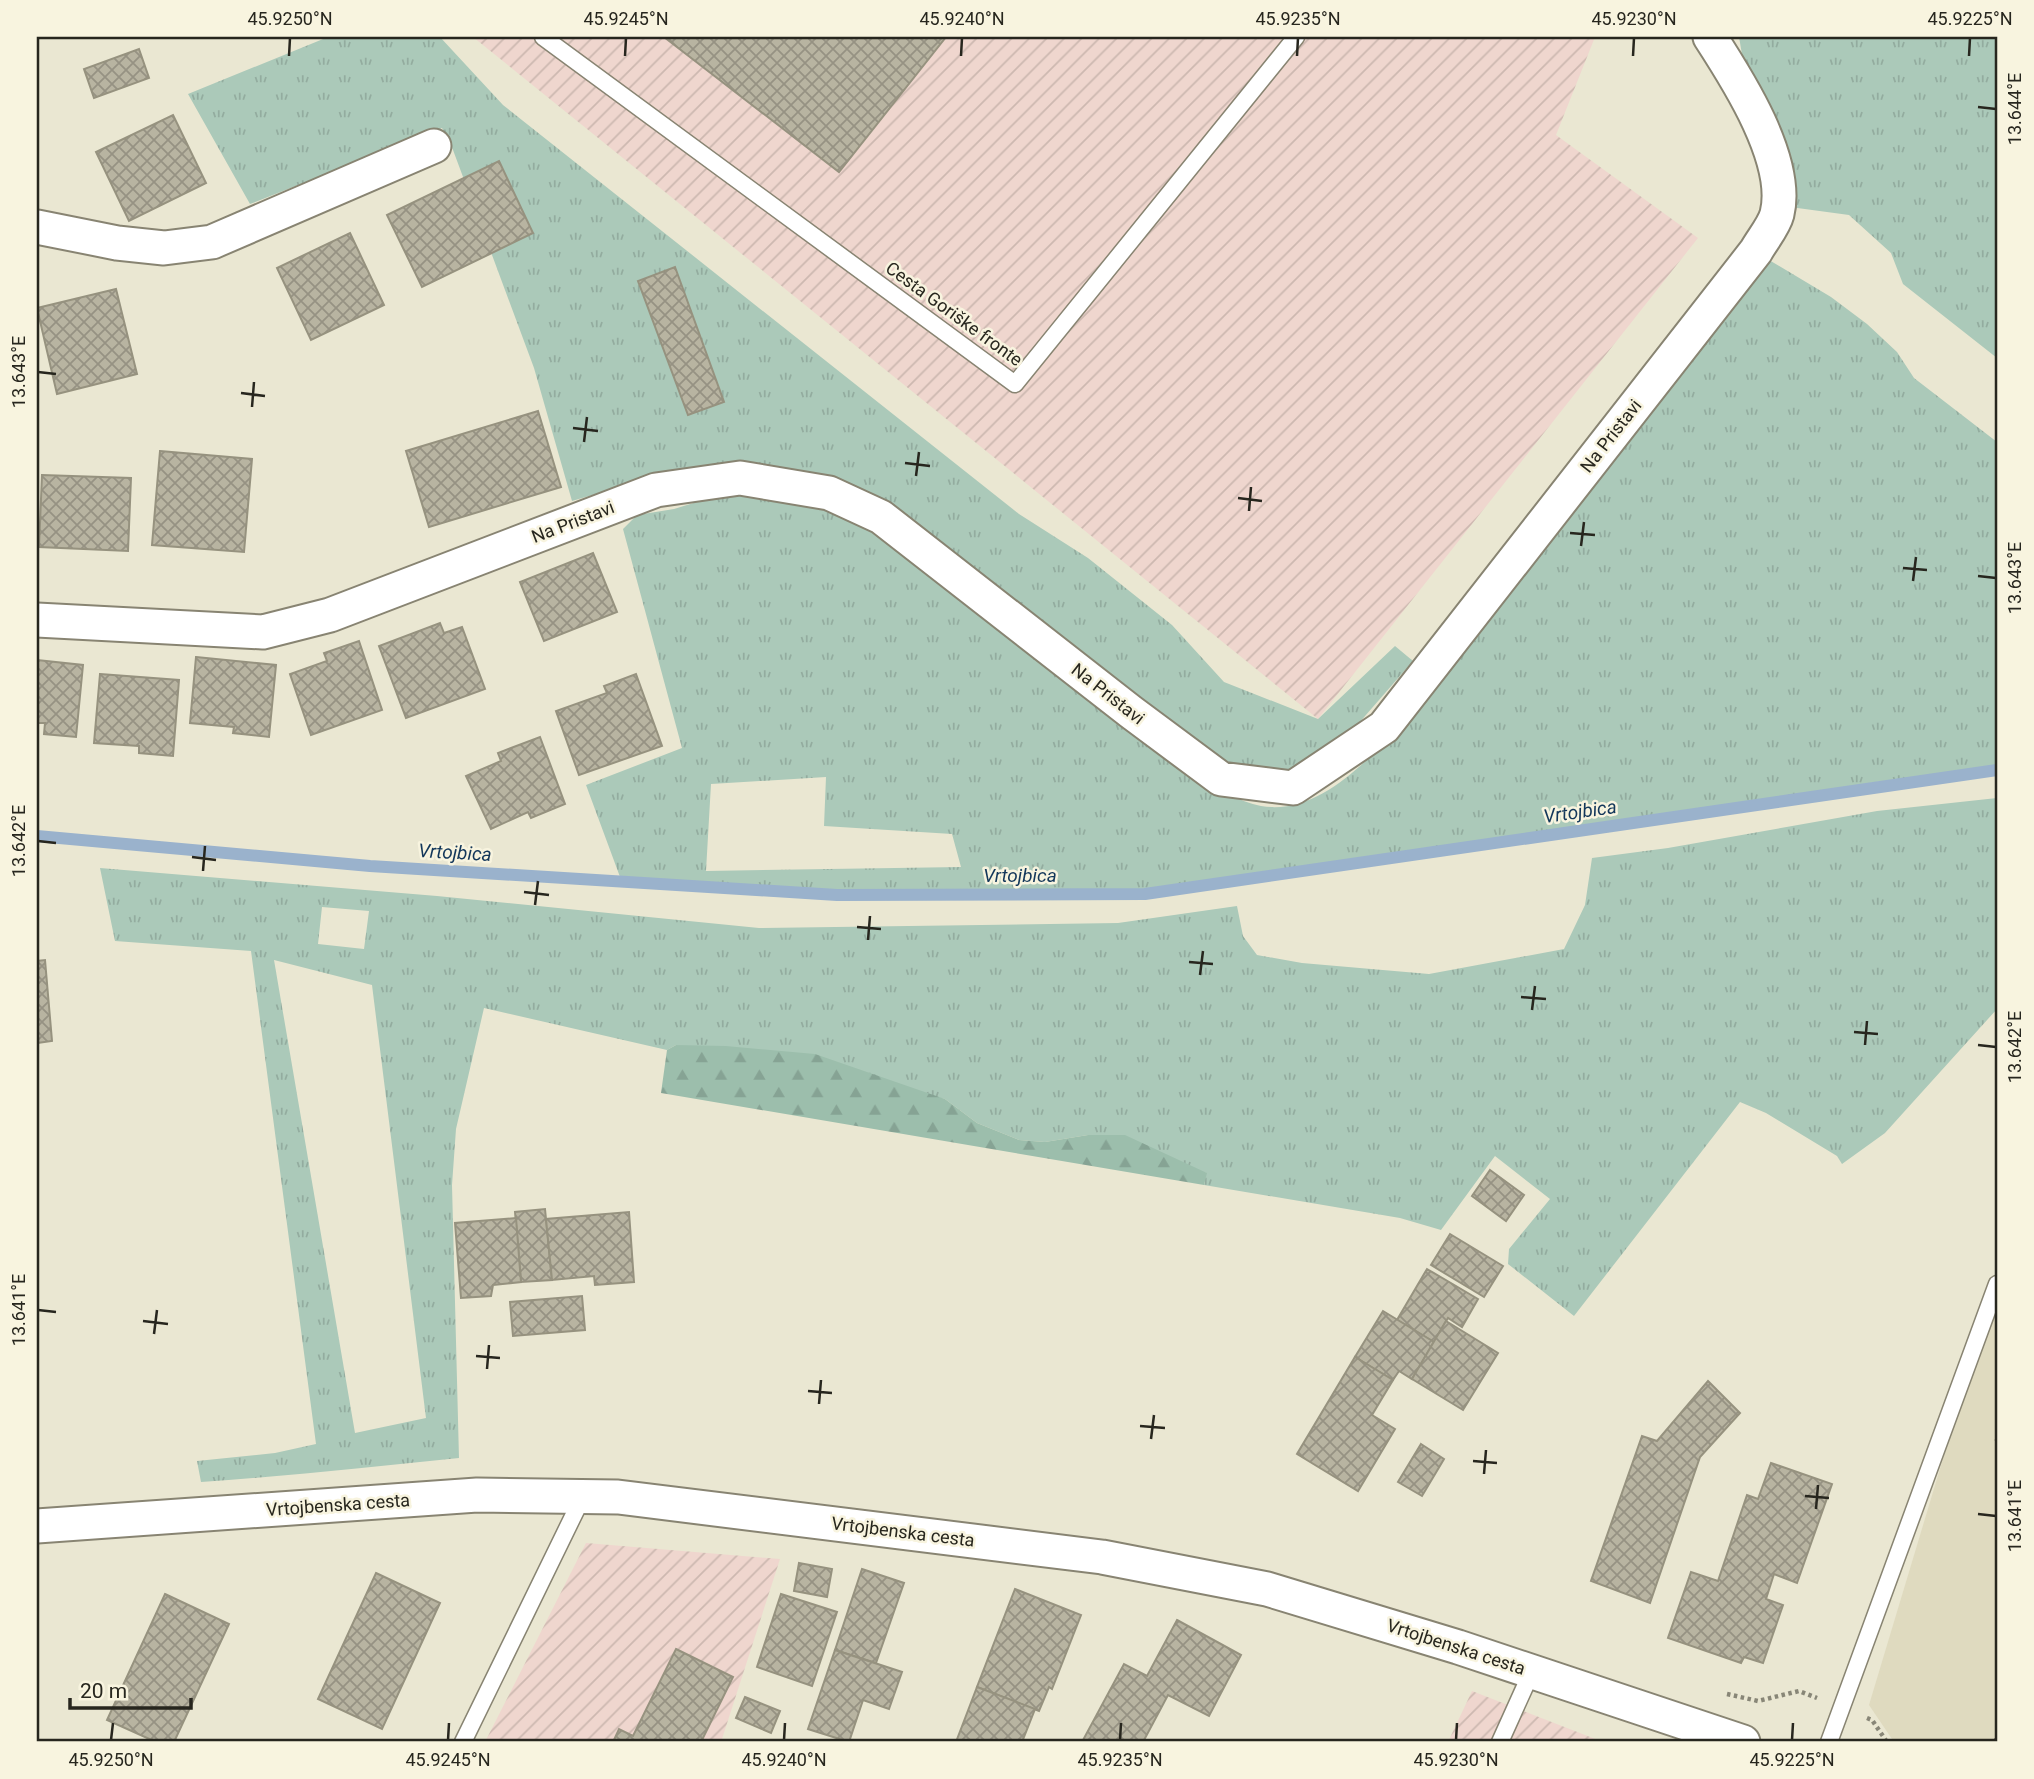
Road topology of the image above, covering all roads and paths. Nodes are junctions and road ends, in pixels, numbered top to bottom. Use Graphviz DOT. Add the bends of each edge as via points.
graph roads {
  1 [pos="543,37"];
  2 [pos="1297,37"];
  3 [pos="1710,37"];
  4 [pos="434,146"];
  5 [pos="37,227"];
  6 [pos="37,620"];
  7 [pos="1997,1284"];
  8 [pos="583,1496"];
  9 [pos="37,1526"];
  10 [pos="1532,1671"];
  11 [pos="1872,1720"];
  12 [pos="1997,1737"];
  13 [pos="463,1742"];
  14 [pos="1500,1742"];
  15 [pos="1743,1742"];
  16 [pos="1829,1742"];
  17 [pos="1888,1742"];
  18 [pos="1995,1742"];
  1 -- 2 [label="lane, Cesta Goriške fronte" via="1015,384"];
  3 -- 6 [label="street, Na Pristavi" via="1767,135 1778,178 1777,215 1756,251 1384,727 1293,788 1221,779 881,517 829,493 740,478 656,490 330,615 263,632"];
  4 -- 5 [label="street" via="212,242 163,248"];
  7 -- 16 [label="lane"];
  8 -- 9 [label="street, Vrtojbenska cesta" via="477,1495"];
  8 -- 10 [label="street, Vrtojbenska cesta" via="1102,1557 1267,1589"];
  8 -- 13 [label="lane"];
  10 -- 14 [label="lane"];
  10 -- 15 [label="street, Vrtojbenska cesta"];
  11 -- 17 [label="path"];
  12 -- 18 [label="path"];
}
